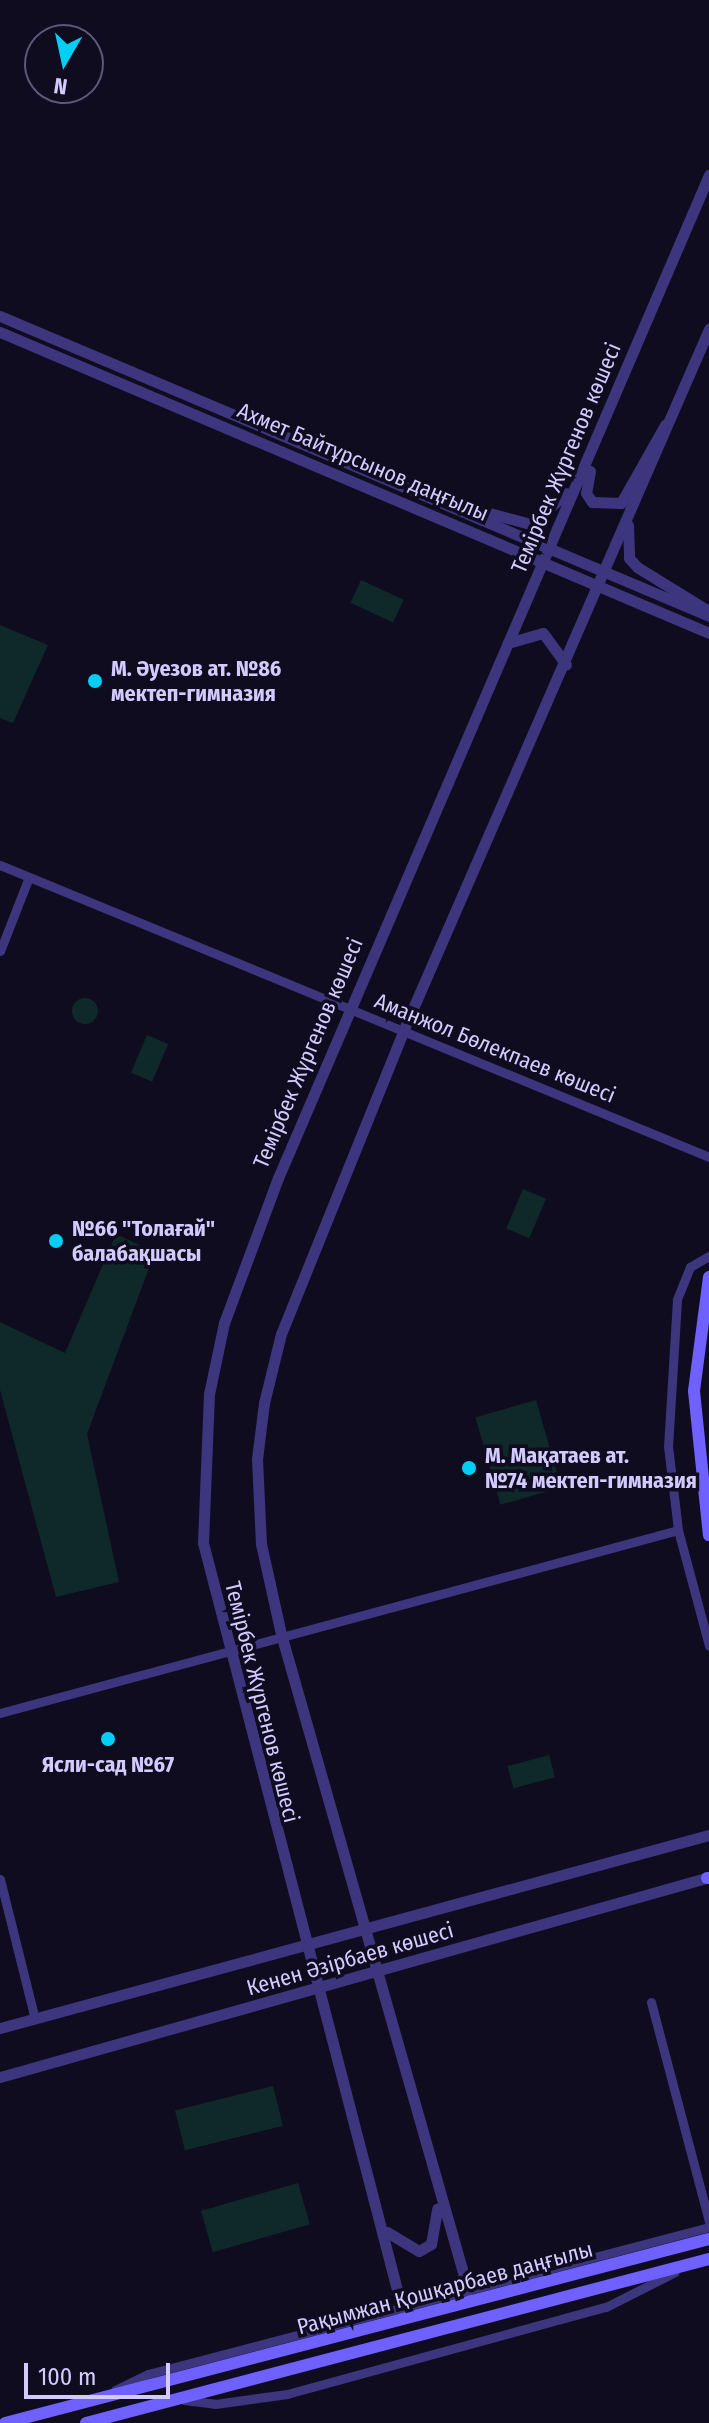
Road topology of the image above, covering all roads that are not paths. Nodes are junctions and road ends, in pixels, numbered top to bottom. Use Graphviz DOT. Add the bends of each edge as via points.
graph roads {
  1 [pos="709,175"];
  2 [pos="0,316"];
  3 [pos="709,329"];
  4 [pos="0,332"];
  5 [pos="618,388"];
  6 [pos="196,405"];
  7 [pos="673,417"];
  8 [pos="577,483"];
  9 [pos="431,498"];
  10 [pos="628,521"];
  11 [pos="548,548"];
  12 [pos="542,562"];
  13 [pos="607,572"];
  14 [pos="600,588"];
  15 [pos="709,613"];
  16 [pos="709,633"];
  17 [pos="507,643"];
  18 [pos="566,665"];
  19 [pos="0,865"];
  20 [pos="29,877"];
  21 [pos="0,951"];
  22 [pos="350,1008"];
  23 [pos="404,1029"];
  24 [pos="709,1157"];
  25 [pos="709,1256"];
  26 [pos="709,1277"];
  27 [pos="678,1530"];
  28 [pos="709,1535"];
  29 [pos="281,1634"];
  30 [pos="709,1646"];
  31 [pos="228,1650"];
  32 [pos="0,1713"];
  33 [pos="709,1837"];
  34 [pos="707,1877"];
  35 [pos="0,1879"];
  36 [pos="363,1930"];
  37 [pos="305,1946"];
  38 [pos="374,1974"];
  39 [pos="317,1990"];
  40 [pos="651,2002"];
  41 [pos="35,2019"];
  42 [pos="0,2028"];
  43 [pos="0,2077"];
  44 [pos="434,2182"];
  45 [pos="379,2217"];
  46 [pos="709,2224"];
  47 [pos="709,2239"];
  48 [pos="709,2259"];
  49 [pos="694,2263"];
  50 [pos="468,2290"];
  51 [pos="402,2309"];
  52 [pos="184,2400"];
  53 [pos="90,2402"];
  54 [pos="5,2423"];
  55 [pos="86,2423"];
  1 -- 5 [label="street, Темірбек Жүргенов көшесі"];
  2 -- 6 [label="street, Ахмет Байтұрсынов даңғылы"];
  3 -- 7 [label="street, Темірбек Жүргенов көшесі"];
  4 -- 6 [label="street, Ахмет Байтұрсынов даңғылы"];
  5 -- 7 [label="street" via="586,480 592,502 621,503"];
  5 -- 8 [label="street, Темірбек Жүргенов көшесі"];
  6 -- 9 [label="street, Ахмет Байтұрсынов даңғылы"];
  6 -- 12 [label="street, Ахмет Байтұрсынов даңғылы"];
  7 -- 10 [label="street, Темірбек Жүргенов көшесі"];
  8 -- 9 [label="street" via="549,515 530,524"];
  8 -- 11 [label="street, Темірбек Жүргенов көшесі"];
  9 -- 11 [label="street, Ахмет Байтұрсынов даңғылы"];
  10 -- 13 [label="street, Темірбек Жүргенов көшесі"];
  10 -- 15 [label="street" via="629,558"];
  11 -- 12 [label="street, Темірбек Жүргенов көшесі"];
  11 -- 13 [label="street, Ахмет Байтұрсынов даңғылы"];
  12 -- 14 [label="street, Ахмет Байтұрсынов даңғылы"];
  12 -- 17 [label="street, Темірбек Жүргенов көшесі"];
  13 -- 14 [label="street, Темірбек Жүргенов көшесі"];
  13 -- 15 [label="street, Ахмет Байтұрсынов даңғылы"];
  14 -- 16 [label="street, Ахмет Байтұрсынов даңғылы"];
  14 -- 18 [label="street, Темірбек Жүргенов көшесі"];
  17 -- 18 [label="street" via="543,633"];
  17 -- 22 [label="street, Темірбек Жүргенов көшесі"];
  18 -- 23 [label="street, Темірбек Жүргенов көшесі"];
  19 -- 20 [label="street, Аманжол Бөлекпаев көшесі"];
  20 -- 21 [label="street"];
  20 -- 22 [label="street, Аманжол Бөлекпаев көшесі"];
  22 -- 23 [label="street, Аманжол Бөлекпаев көшесі"];
  22 -- 31 [label="street, Темірбек Жүргенов көшесі" via="257,1231 224,1323 209,1394 203,1543"];
  23 -- 24 [label="street, Аманжол Бөлекпаев көшесі"];
  23 -- 29 [label="street, Темірбек Жүргенов көшесі" via="281,1334 264,1403 257,1459 261,1544"];
  25 -- 27 [label="street" via="690,1267 671,1339 668,1446"];
  26 -- 28 [label="main road" via="694,1391"];
  27 -- 29 [label="street"];
  27 -- 30 [label="street"];
  29 -- 31 [label="street"];
  29 -- 36 [label="street, Темірбек Жүргенов көшесі"];
  31 -- 32 [label="street"];
  31 -- 37 [label="street, Темірбек Жүргенов көшесі"];
  33 -- 36 [label="street, Кенен Әзірбаев көшесі"];
  34 -- 38 [label="street, Кенен Әзірбаев көшесі"];
  35 -- 41 [label="street"];
  36 -- 37 [label="street, Кенен Әзірбаев көшесі"];
  36 -- 38 [label="street, Темірбек Жүргенов көшесі"];
  37 -- 39 [label="street, Темірбек Жүргенов көшесі"];
  37 -- 41 [label="street, Кенен Әзірбаев көшесі"];
  38 -- 39 [label="street, Кенен Әзірбаев көшесі"];
  38 -- 44 [label="street, Темірбек Жүргенов көшесі"];
  39 -- 43 [label="street, Кенен Әзірбаев көшесі"];
  39 -- 45 [label="street, Темірбек Жүргенов көшесі"];
  40 -- 46 [label="street"];
  41 -- 42 [label="street, Кенен Әзірбаев көшесі"];
  44 -- 45 [label="street" via="439,2225 431,2244 405,2249"];
  44 -- 50 [label="street"];
  45 -- 51 [label="street, Темірбек Жүргенов көшесі"];
  46 -- 50 [label="street"];
  47 -- 53 [label="main road, Рақымжан Қошқарбаев даңғылы"];
  48 -- 49 [label="main road, Рақымжан Қошқарбаев даңғылы"];
  49 -- 52 [label="main road, Рақымжан Қошқарбаев даңғылы"];
  49 -- 52 [label="street" via="606,2307 287,2394 215,2404"];
  50 -- 51 [label="street"];
  51 -- 53 [label="street" via="148,2374"];
  52 -- 55 [label="main road, Рақымжан Қошқарбаев даңғылы"];
  53 -- 54 [label="main road, Рақымжан Қошқарбаев даңғылы"];
}
